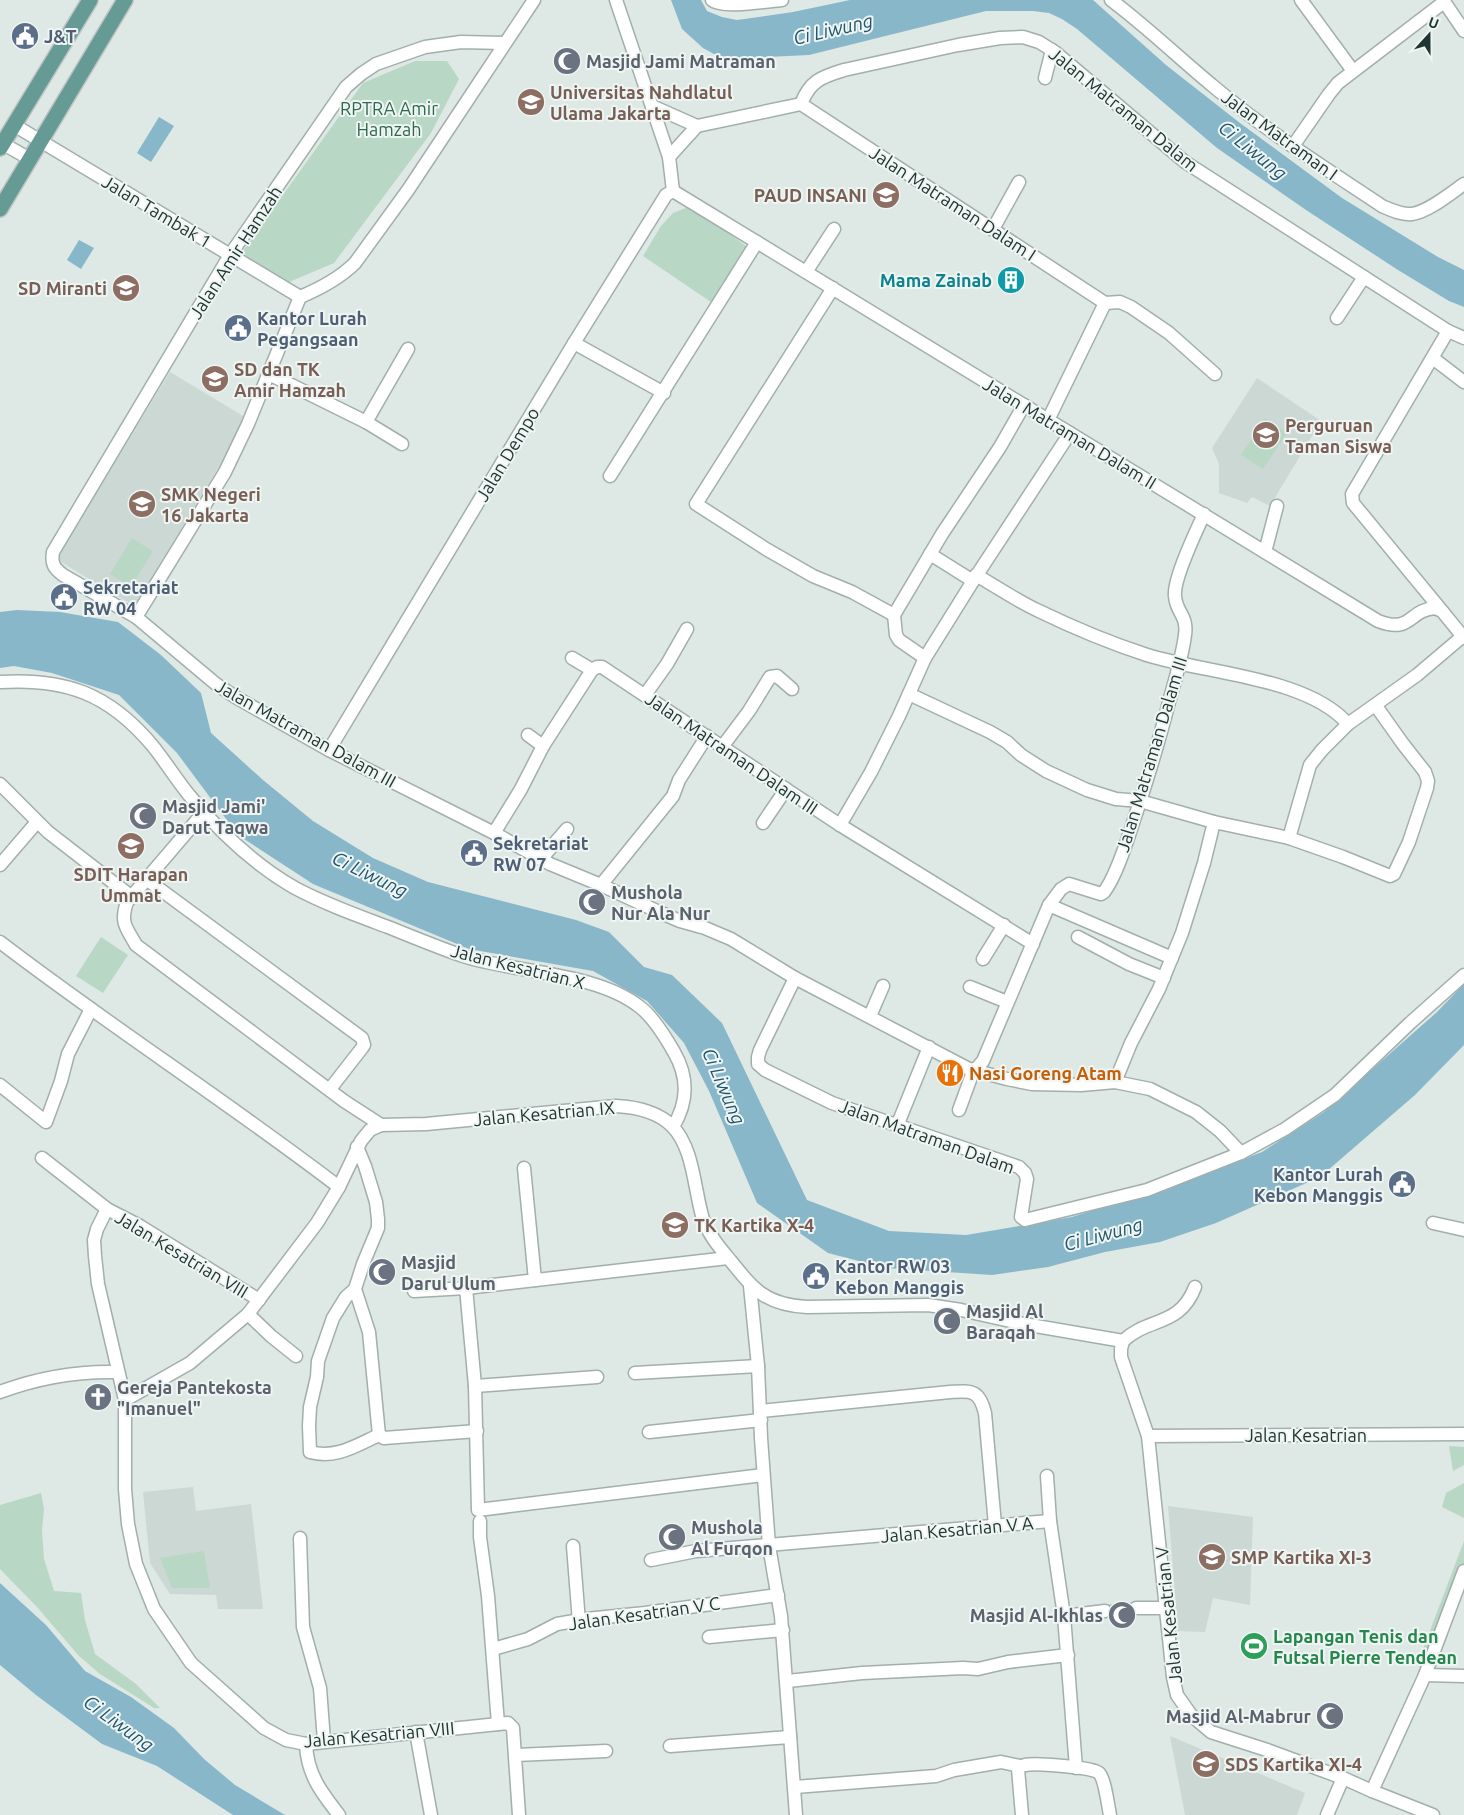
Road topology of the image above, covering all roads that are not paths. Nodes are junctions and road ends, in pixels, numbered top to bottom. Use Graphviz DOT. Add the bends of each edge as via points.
graph roads {
  1 [pos="90,0"];
  2 [pos="125,0"];
  3 [pos="534,0"];
  4 [pos="616,0"];
  5 [pos="712,0"];
  6 [pos="782,0"];
  7 [pos="1111,0"];
  8 [pos="1301,0"];
  9 [pos="1444,1"];
  10 [pos="1464,31"];
  11 [pos="504,43"];
  12 [pos="1052,50"];
  13 [pos="1353,71"];
  14 [pos="1045,78"];
  15 [pos="801,104"];
  16 [pos="652,106"];
  17 [pos="14,125"];
  18 [pos="697,126"];
  19 [pos="42,141"];
  20 [pos="1,145"];
  21 [pos="1293,146"];
  22 [pos="669,157"];
  23 [pos="30,159"];
  24 [pos="1019,182"];
  25 [pos="1464,184"];
  26 [pos="673,191"];
  27 [pos="0,209"];
  28 [pos="834,229"];
  29 [pos="993,229"];
  30 [pos="757,242"];
  31 [pos="230,255"];
  32 [pos="806,272"];
  33 [pos="1364,278"];
  34 [pos="833,288"];
  35 [pos="300,297"];
  36 [pos="1105,303"];
  37 [pos="1337,318"];
  38 [pos="1448,331"];
  39 [pos="1464,338"];
  40 [pos="574,343"];
  41 [pos="408,349"];
  42 [pos="1434,359"];
  43 [pos="269,374"];
  44 [pos="1215,374"];
  45 [pos="1464,382"];
  46 [pos="664,393"];
  47 [pos="1024,405"];
  48 [pos="1048,420"];
  49 [pos="366,422"];
  50 [pos="1070,433"];
  51 [pos="402,444"];
  52 [pos="610,476"];
  53 [pos="1277,506"];
  54 [pos="1204,514"];
  55 [pos="1265,552"];
  56 [pos="930,554"];
  57 [pos="54,568"];
  58 [pos="974,578"];
  59 [pos="1442,611"];
  60 [pos="894,615"];
  61 [pos="136,617"];
  62 [pos="687,629"];
  63 [pos="1463,637"];
  64 [pos="572,658"];
  65 [pos="925,658"];
  66 [pos="1179,665"];
  67 [pos="592,670"];
  68 [pos="0,682"];
  69 [pos="792,689"];
  70 [pos="909,694"];
  71 [pos="645,695"];
  72 [pos="1376,706"];
  73 [pos="1348,724"];
  74 [pos="528,735"];
  75 [pos="707,736"];
  76 [pos="543,746"];
  77 [pos="722,747"];
  78 [pos="329,750"];
  79 [pos="0,784"];
  80 [pos="786,789"];
  81 [pos="1140,801"];
  82 [pos="204,812"];
  83 [pos="37,822"];
  84 [pos="1214,822"];
  85 [pos="764,823"];
  86 [pos="840,825"];
  87 [pos="567,829"];
  88 [pos="494,833"];
  89 [pos="1289,838"];
  90 [pos="542,859"];
  91 [pos="0,865"];
  92 [pos="146,880"];
  93 [pos="601,885"];
  94 [pos="132,897"];
  95 [pos="1049,906"];
  96 [pos="1004,925"];
  97 [pos="1078,937"];
  98 [pos="0,942"];
  99 [pos="1033,944"];
  100 [pos="1172,958"];
  101 [pos="983,959"];
  102 [pos="1464,975"];
  103 [pos="795,978"];
  104 [pos="1164,978"];
  105 [pos="883,986"];
  106 [pos="970,987"];
  107 [pos="1007,1002"];
  108 [pos="91,1009"];
  109 [pos="870,1016"];
  110 [pos="929,1047"];
  111 [pos="975,1069"];
  112 [pos="1115,1082"];
  113 [pos="0,1084"];
  114 [pos="330,1089"];
  115 [pos="959,1110"];
  116 [pos="381,1125"];
  117 [pos="897,1126"];
  118 [pos="673,1127"];
  119 [pos="357,1148"];
  120 [pos="1241,1153"];
  121 [pos="42,1158"];
  122 [pos="524,1168"];
  123 [pos="339,1187"];
  124 [pos="107,1209"];
  125 [pos="1433,1223"];
  126 [pos="1464,1230"];
  127 [pos="728,1258"];
  128 [pos="535,1280"];
  129 [pos="750,1286"];
  130 [pos="1195,1287"];
  131 [pos="466,1288"];
  132 [pos="355,1289"];
  133 [pos="414,1291"];
  134 [pos="259,1300"];
  135 [pos="248,1314"];
  136 [pos="1123,1341"];
  137 [pos="296,1356"];
  138 [pos="758,1366"];
  139 [pos="118,1372"];
  140 [pos="635,1373"];
  141 [pos="596,1377"];
  142 [pos="475,1386"];
  143 [pos="0,1392"];
  144 [pos="126,1400"];
  145 [pos="761,1416"];
  146 [pos="477,1431"];
  147 [pos="649,1432"];
  148 [pos="1464,1434"];
  149 [pos="378,1435"];
  150 [pos="1148,1436"];
  151 [pos="763,1475"];
  152 [pos="1047,1476"];
  153 [pos="480,1521"];
  154 [pos="1050,1521"];
  155 [pos="996,1525"];
  156 [pos="300,1538"];
  157 [pos="573,1546"];
  158 [pos="770,1546"];
  159 [pos="651,1560"];
  160 [pos="1464,1571"];
  161 [pos="778,1595"];
  162 [pos="1136,1608"];
  163 [pos="1167,1608"];
  164 [pos="1105,1611"];
  165 [pos="1064,1616"];
  166 [pos="579,1622"];
  167 [pos="783,1630"];
  168 [pos="709,1637"];
  169 [pos="493,1649"];
  170 [pos="1068,1655"];
  171 [pos="1425,1675"];
  172 [pos="1464,1676"];
  173 [pos="788,1680"];
  174 [pos="498,1724"];
  175 [pos="416,1732"];
  176 [pos="790,1737"];
  177 [pos="324,1741"];
  178 [pos="306,1744"];
  179 [pos="670,1746"];
  180 [pos="606,1751"];
  181 [pos="516,1754"];
  182 [pos="1020,1766"];
  183 [pos="1076,1768"];
  184 [pos="1343,1778"];
  185 [pos="795,1787"];
  186 [pos="1372,1791"];
  187 [pos="339,1815"];
  188 [pos="431,1815"];
  189 [pos="519,1815"];
  190 [pos="796,1815"];
  191 [pos="1022,1815"];
  192 [pos="1110,1815"];
  193 [pos="1327,1815"];
  194 [pos="1433,1815"];
  1 -- 17 [label="main road"];
  2 -- 19 [label="main road"];
  3 -- 11 [label="street"];
  4 -- 16 [label="street"];
  5 -- 6 [label="street" via="728,4"];
  7 -- 21 [label="street, Jalan Matraman I" via="1214,87"];
  8 -- 13 [label="street"];
  9 -- 10 [label="street"];
  9 -- 13 [label="street"];
  11 -- 31 [label="street, Jalan Amir Hamzah" via="461,42 425,47 376,64 361,74 346,87"];
  11 -- 35 [label="street" via="408,190 355,263"];
  12 -- 14 [label="street"];
  12 -- 15 [label="street, Jalan Matraman Dalam" via="1022,37 1000,38 905,56 830,74 813,83"];
  12 -- 33 [label="street, Jalan Matraman Dalam" via="1186,162"];
  13 -- 21 [label="street" via="1329,94"];
  15 -- 18 [label="street"];
  15 -- 29 [label="street, Jalan Matraman Dalam I"];
  16 -- 18 [label="street"];
  16 -- 22 [label="street"];
  17 -- 19 [label="street, Jalan Tambak 1"];
  17 -- 20 [label="main road"];
  18 -- 22 [label="street"];
  19 -- 23 [label="main road"];
  19 -- 31 [label="street, Jalan Tambak 1"];
  20 -- 23 [label="street"];
  21 -- 25 [label="street, Jalan Matraman I" via="1382,206 1396,212 1413,214 1426,209"];
  22 -- 26 [label="street"];
  23 -- 27 [label="main road"];
  24 -- 29 [label="street"];
  26 -- 30 [label="street, Jalan Matraman Dalam II"];
  26 -- 40 [label="street, Jalan Dempo" via="666,195"];
  28 -- 32 [label="street"];
  29 -- 36 [label="street, Jalan Matraman Dalam I"];
  30 -- 32 [label="street, Jalan Matraman Dalam II"];
  30 -- 46 [label="street"];
  31 -- 35 [label="street, Jalan Tambak 1"];
  31 -- 57 [label="street, Jalan Amir Hamzah" via="53,552"];
  32 -- 34 [label="street, Jalan Matraman Dalam II"];
  33 -- 37 [label="street"];
  33 -- 38 [label="street, Jalan Matraman Dalam"];
  34 -- 47 [label="street, Jalan Matraman Dalam II"];
  34 -- 60 [label="street" via="696,504 814,576"];
  35 -- 43 [label="street"];
  36 -- 44 [label="street" via="1120,302 1131,307 1169,333"];
  36 -- 48 [label="street"];
  38 -- 39 [label="street, Jalan Matraman Dalam"];
  38 -- 42 [label="street"];
  40 -- 46 [label="street"];
  40 -- 78 [label="street, Jalan Dempo"];
  41 -- 49 [label="street"];
  42 -- 45 [label="street"];
  42 -- 59 [label="street" via="1352,494 1353,503"];
  43 -- 49 [label="street"];
  43 -- 61 [label="street" via="225,472"];
  46 -- 52 [label="street"];
  47 -- 48 [label="street, Jalan Matraman Dalam II"];
  47 -- 56 [label="street"];
  48 -- 50 [label="street, Jalan Matraman Dalam II"];
  49 -- 51 [label="street"];
  50 -- 54 [label="street, Jalan Matraman Dalam II"];
  50 -- 58 [label="street"];
  53 -- 55 [label="street"];
  54 -- 55 [label="street, Jalan Matraman Dalam II"];
  54 -- 66 [label="street, Jalan Matraman Dalam III" via="1175,589 1175,600 1187,626"];
  55 -- 59 [label="street, Jalan Matraman Dalam II" via="1390,625 1406,622 1429,608"];
  56 -- 58 [label="street"];
  56 -- 60 [label="street"];
  57 -- 61 [label="street, Jalan Matraman Dalam III"];
  58 -- 65 [label="street"];
  58 -- 66 [label="street" via="1072,626"];
  59 -- 63 [label="street"];
  60 -- 65 [label="street" via="899,640"];
  61 -- 78 [label="street, Jalan Matraman Dalam III" via="216,684"];
  62 -- 71 [label="street"];
  63 -- 72 [label="street"];
  64 -- 67 [label="street, Jalan Matraman Dalam III"];
  65 -- 70 [label="street"];
  66 -- 73 [label="street" via="1298,691 1324,704"];
  66 -- 81 [label="street, Jalan Matraman Dalam III"];
  67 -- 71 [label="street, Jalan Matraman Dalam III" via="602,667"];
  67 -- 76 [label="street"];
  68 -- 82 [label="street, Jalan Kesatrian X" via="55,683 105,704 124,717 151,745"];
  69 -- 77 [label="street" via="777,676 770,677"];
  70 -- 81 [label="street" via="990,732 1046,771 1087,790 1116,800"];
  70 -- 86 [label="street" via="871,772"];
  71 -- 75 [label="street, Jalan Matraman Dalam III"];
  72 -- 73 [label="street"];
  72 -- 89 [label="street" via="1425,772 1428,781 1409,842 1394,874 1390,876"];
  73 -- 89 [label="street" via="1310,765"];
  74 -- 76 [label="street"];
  75 -- 77 [label="street, Jalan Matraman Dalam III"];
  75 -- 93 [label="street" via="679,780 673,796"];
  76 -- 88 [label="street"];
  77 -- 80 [label="street, Jalan Matraman Dalam III"];
  78 -- 88 [label="street, Jalan Matraman Dalam III"];
  79 -- 83 [label="street"];
  80 -- 85 [label="street"];
  80 -- 86 [label="street, Jalan Matraman Dalam III"];
  81 -- 84 [label="street"];
  81 -- 95 [label="street, Jalan Matraman Dalam III" via="1125,846 1104,892 1101,894 1069,884 1061,889"];
  82 -- 92 [label="street"];
  82 -- 118 [label="street, Jalan Kesatrian X" via="269,870 325,903 464,956 595,985 640,1007 666,1039 685,1076 683,1107"];
  83 -- 91 [label="street"];
  83 -- 94 [label="street"];
  84 -- 89 [label="street"];
  84 -- 100 [label="street" via="1204,863"];
  86 -- 96 [label="street, Jalan Matraman Dalam III"];
  87 -- 90 [label="street"];
  88 -- 90 [label="street, Jalan Matraman Dalam III"];
  90 -- 93 [label="street, Jalan Matraman Dalam III"];
  92 -- 94 [label="street"];
  92 -- 114 [label="street" via="362,1038 364,1045"];
  93 -- 103 [label="street, Jalan Matraman Dalam III" via="666,915 731,939"];
  94 -- 114 [label="street" via="123,914 125,927 136,945"];
  95 -- 99 [label="street, Jalan Matraman Dalam III"];
  95 -- 100 [label="street"];
  96 -- 99 [label="street, Jalan Matraman Dalam III"];
  96 -- 101 [label="street"];
  97 -- 104 [label="street"];
  98 -- 108 [label="street"];
  99 -- 107 [label="street, Jalan Matraman Dalam III"];
  100 -- 104 [label="street"];
  102 -- 120 [label="street, Jalan Matraman Dalam" via="1335,1095 1285,1129"];
  103 -- 109 [label="street, Jalan Matraman Dalam III"];
  103 -- 117 [label="street, Jalan Matraman Dalam" via="760,1050 758,1064 832,1103"];
  104 -- 112 [label="street"];
  105 -- 109 [label="street"];
  106 -- 107 [label="street"];
  107 -- 111 [label="street, Jalan Matraman Dalam III" via="983,1061"];
  108 -- 113 [label="street" via="68,1054 46,1122"];
  108 -- 123 [label="street" via="296,1153"];
  109 -- 110 [label="street, Jalan Matraman Dalam III"];
  110 -- 111 [label="street, Jalan Matraman Dalam III"];
  110 -- 117 [label="street"];
  111 -- 112 [label="street, Jalan Matraman Dalam III" via="1032,1084"];
  111 -- 115 [label="street"];
  112 -- 120 [label="street, Jalan Matraman Dalam III" via="1150,1089 1196,1112 1220,1130"];
  114 -- 116 [label="street"];
  116 -- 118 [label="street, Jalan Kesatrian IX" via="426,1124 616,1106 645,1110"];
  116 -- 119 [label="street" via="370,1130"];
  117 -- 120 [label="street, Jalan Matraman Dalam" via="1019,1167 1027,1179 1021,1217 1025,1220 1147,1190"];
  118 -- 127 [label="street, Jalan Kesatrian IX" via="686,1146 707,1229"];
  119 -- 123 [label="street"];
  119 -- 132 [label="street" via="373,1193 378,1228"];
  121 -- 124 [label="street"];
  122 -- 128 [label="street"];
  123 -- 134 [label="street" via="317,1223"];
  124 -- 134 [label="street, Jalan Kesatrian VIII"];
  124 -- 139 [label="street, Jalan Kesatrian VIII" via="94,1240 95,1256 98,1284"];
  125 -- 126 [label="street"];
  127 -- 128 [label="street"];
  127 -- 129 [label="street, Jalan Kesatrian IX"];
  128 -- 131 [label="street"];
  129 -- 136 [label="street, Jalan Kesatrian IX" via="769,1299 792,1306 928,1306"];
  129 -- 138 [label="street"];
  130 -- 136 [label="street" via="1185,1307"];
  131 -- 133 [label="street"];
  131 -- 142 [label="street"];
  132 -- 149 [label="street" via="369,1332"];
  132 -- 149 [label="street" via="333,1318 318,1360 310,1407 310,1452 332,1455"];
  134 -- 135 [label="street"];
  135 -- 137 [label="street"];
  135 -- 144 [label="street" via="190,1363"];
  136 -- 150 [label="street" via="1121,1357"];
  138 -- 140 [label="street"];
  138 -- 145 [label="street"];
  139 -- 143 [label="street" via="47,1378"];
  139 -- 144 [label="street, Jalan Kesatrian VIII"];
  141 -- 142 [label="street"];
  142 -- 146 [label="street"];
  144 -- 178 [label="street, Jalan Kesatrian VIII" via="128,1524 136,1564 154,1609 191,1663 229,1698 264,1728 286,1740"];
  145 -- 147 [label="street"];
  145 -- 151 [label="street"];
  145 -- 155 [label="street" via="950,1392 974,1393 980,1398 985,1413"];
  146 -- 149 [label="street" via="384,1438"];
  146 -- 151 [label="street" via="478,1510"];
  148 -- 150 [label="street, Jalan Kesatrian"];
  150 -- 163 [label="street, Jalan Kesatrian V"];
  151 -- 158 [label="street"];
  152 -- 154 [label="street"];
  153 -- 169 [label="street"];
  154 -- 155 [label="street, Jalan Kesatrian V A"];
  154 -- 165 [label="street, Jalan Kesatrian V A"];
  155 -- 158 [label="street, Jalan Kesatrian V A"];
  156 -- 177 [label="street" via="303,1627 320,1688"];
  157 -- 166 [label="street"];
  158 -- 159 [label="street, Jalan Kesatrian V A" via="696,1551"];
  158 -- 161 [label="street"];
  160 -- 171 [label="street"];
  161 -- 166 [label="street, Jalan Kesatrian V C"];
  161 -- 167 [label="street"];
  162 -- 163 [label="street"];
  163 -- 184 [label="street, Jalan Kesatrian V" via="1177,1695 1191,1715 1211,1732"];
  164 -- 165 [label="street"];
  165 -- 170 [label="street, Jalan Kesatrian V A"];
  166 -- 169 [label="street, Jalan Kesatrian V C" via="557,1624 528,1639"];
  167 -- 168 [label="street"];
  167 -- 173 [label="street"];
  169 -- 174 [label="street"];
  170 -- 173 [label="street" via="978,1669 862,1673"];
  170 -- 183 [label="street, Jalan Kesatrian V A"];
  171 -- 172 [label="street"];
  171 -- 186 [label="street"];
  173 -- 176 [label="street"];
  174 -- 175 [label="street, Jalan Kesatrian VIII"];
  174 -- 181 [label="street" via="511,1725"];
  175 -- 177 [label="street, Jalan Kesatrian VIII"];
  175 -- 188 [label="street"];
  176 -- 179 [label="street"];
  176 -- 185 [label="street"];
  177 -- 178 [label="street, Jalan Kesatrian VIII"];
  178 -- 187 [label="street" via="309,1767 320,1792"];
  180 -- 181 [label="street"];
  181 -- 189 [label="street"];
  182 -- 183 [label="street" via="1039,1764"];
  182 -- 185 [label="street" via="1001,1762 936,1776"];
  182 -- 191 [label="street"];
  183 -- 192 [label="street" via="1101,1774"];
  184 -- 186 [label="street, Jalan Kesatrian V"];
  184 -- 193 [label="street"];
  185 -- 190 [label="street"];
  186 -- 194 [label="street, Jalan Kesatrian V"];
}
